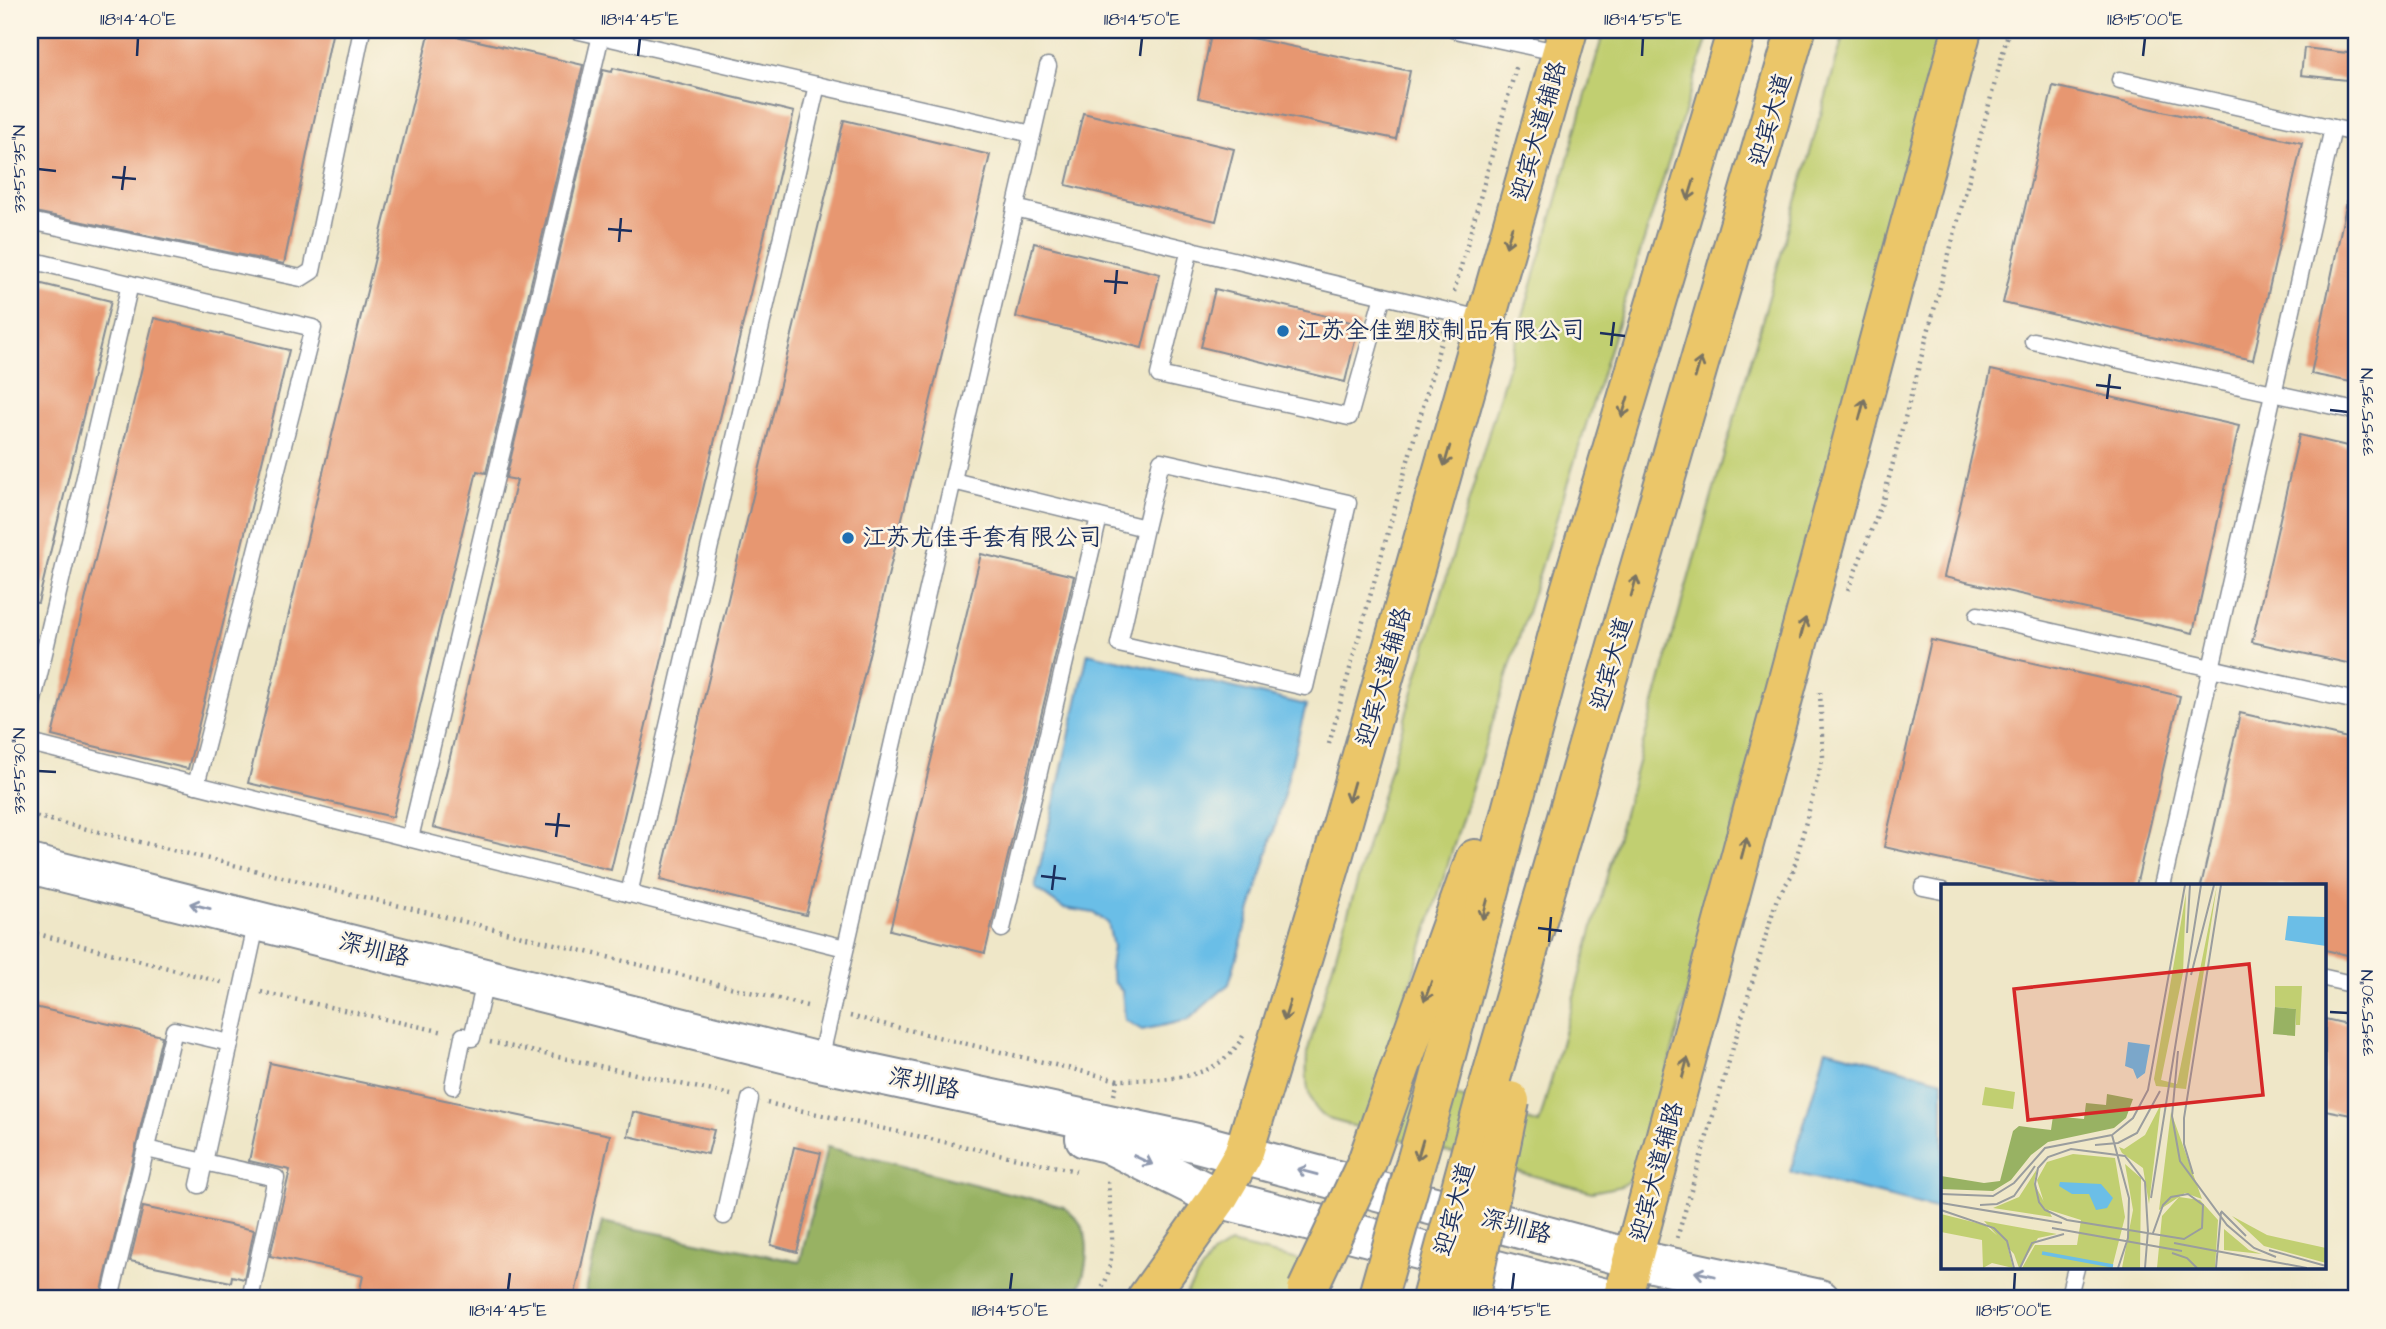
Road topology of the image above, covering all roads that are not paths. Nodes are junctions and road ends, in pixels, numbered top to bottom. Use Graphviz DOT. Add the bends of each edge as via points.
graph roads {
  1 [pos="362,30"];
  2 [pos="575,30"];
  3 [pos="1455,30"];
  4 [pos="1724,30"];
  5 [pos="1737,30"];
  6 [pos="1796,30"];
  7 [pos="1802,30"];
  8 [pos="1962,30"];
  9 [pos="601,36"];
  10 [pos="1564,41"];
  11 [pos="1048,66"];
  12 [pos="2120,80"];
  13 [pos="817,85"];
  14 [pos="1771,120"];
  15 [pos="2333,128"];
  16 [pos="2356,133"];
  17 [pos="1032,134"];
  18 [pos="1704,148"];
  19 [pos="1015,208"];
  20 [pos="30,221"];
  21 [pos="1190,250"];
  22 [pos="30,260"];
  23 [pos="131,284"];
  24 [pos="1383,296"];
  25 [pos="1485,320"];
  26 [pos="2033,341"];
  27 [pos="2273,393"];
  28 [pos="2356,411"];
  29 [pos="953,481"];
  30 [pos="1099,517"];
  31 [pos="1146,528"];
  32 [pos="1566,604"];
  33 [pos="1978,615"];
  34 [pos="2211,668"];
  35 [pos="2356,701"];
  36 [pos="30,713"];
  37 [pos="30,743"];
  38 [pos="196,785"];
  39 [pos="410,838"];
  40 [pos="30,864"];
  41 [pos="2162,884"];
  42 [pos="1923,887"];
  43 [pos="30,891"];
  44 [pos="1941,891"];
  45 [pos="629,894"];
  46 [pos="1002,929"];
  47 [pos="255,932"];
  48 [pos="845,948"];
  49 [pos="2326,978"];
  50 [pos="2356,985"];
  51 [pos="483,989"];
  52 [pos="230,1043"];
  53 [pos="817,1071"];
  54 [pos="453,1086"];
  55 [pos="750,1099"];
  56 [pos="1497,1100"];
  57 [pos="146,1149"];
  58 [pos="1243,1155"];
  59 [pos="204,1162"];
  60 [pos="199,1185"];
  61 [pos="1218,1198"];
  62 [pos="724,1216"];
  63 [pos="1651,1262"];
  64 [pos="2075,1270"];
  65 [pos="1305,1295"];
  66 [pos="110,1299"];
  67 [pos="250,1299"];
  68 [pos="1146,1299"];
  69 [pos="1377,1299"];
  70 [pos="1430,1299"];
  71 [pos="1469,1299"];
  72 [pos="1609,1299"];
  73 [pos="1622,1299"];
  74 [pos="1820,1299"];
  75 [pos="2068,1299"];
  1 -- 20 [label="lane" via="312,271 300,278"];
  2 -- 9 [label="lane"];
  3 -- 10 [label="lane"];
  4 -- 18 [label="main road"];
  5 -- 18 [label="main road, 迎宾大道"];
  6 -- 14 [label="main road, 迎宾大道"];
  7 -- 14 [label="main road"];
  63 -- 8 [label="main road, 迎宾大道辅路, one-way"];
  9 -- 13 [label="lane"];
  9 -- 39 [label="lane"];
  10 -- 25 [label="main road, 迎宾大道辅路, one-way"];
  11 -- 17 [label="lane"];
  12 -- 15 [label="lane"];
  13 -- 17 [label="lane"];
  13 -- 45 [label="lane"];
  56 -- 14 [label="main road, 迎宾大道, one-way" via="1615,654"];
  15 -- 16 [label="lane"];
  15 -- 27 [label="lane"];
  17 -- 19 [label="lane"];
  18 -- 32 [label="main road, 迎宾大道, one-way"];
  19 -- 21 [label="lane"];
  19 -- 29 [label="lane"];
  21 -- 24 [label="lane"];
  21 -- 24 [label="lane" via="1159,375 1349,417"];
  22 -- 23 [label="lane"];
  23 -- 36 [label="lane"];
  23 -- 38 [label="lane" via="313,328"];
  24 -- 25 [label="lane"];
  25 -- 58 [label="main road, 迎宾大道辅路, one-way" via="1331,864"];
  26 -- 27 [label="lane"];
  27 -- 28 [label="lane"];
  27 -- 34 [label="lane"];
  29 -- 30 [label="lane"];
  29 -- 48 [label="lane"];
  30 -- 31 [label="lane"];
  30 -- 46 [label="lane"];
  31 -- 31 [label="lane" via="1161,461 1348,503 1305,687 1119,644"];
  32 -- 65 [label="main road, one-way, bridge" via="1367,1162"];
  32 -- 69 [label="main road, 迎宾大道, one-way, bridge"];
  33 -- 34 [label="lane"];
  34 -- 35 [label="lane"];
  34 -- 41 [label="lane"];
  37 -- 38 [label="lane"];
  38 -- 39 [label="lane"];
  39 -- 45 [label="lane"];
  47 -- 40 [label="street, 深圳路, one-way"];
  42 -- 44 [label="lane"];
  43 -- 47 [label="street, 深圳路"];
  45 -- 48 [label="lane"];
  47 -- 51 [label="street, 深圳路"];
  47 -- 52 [label="lane"];
  48 -- 53 [label="lane"];
  49 -- 50 [label="lane"];
  51 -- 53 [label="street, 深圳路"];
  51 -- 54 [label="lane"];
  52 -- 57 [label="lane" via="174,1030"];
  52 -- 59 [label="lane"];
  53 -- 58 [label="street, 深圳路" via="1108,1122"];
  53 -- 61 [label="street, 深圳路, one-way" via="1107,1143"];
  55 -- 62 [label="lane"];
  56 -- 70 [label="main road, 迎宾大道, bridge"];
  56 -- 71 [label="main road, bridge"];
  57 -- 59 [label="lane"];
  57 -- 66 [label="lane"];
  58 -- 61 [label="main road, 迎宾大道辅路"];
  63 -- 58 [label="street, 深圳路, one-way"];
  59 -- 60 [label="lane"];
  59 -- 67 [label="lane" via="276,1178"];
  61 -- 68 [label="main road, 迎宾大道辅路"];
  61 -- 72 [label="street, 深圳路"];
  63 -- 73 [label="main road, 迎宾大道辅路"];
  74 -- 63 [label="street, 深圳路, one-way"];
  64 -- 75 [label="lane"];
}
